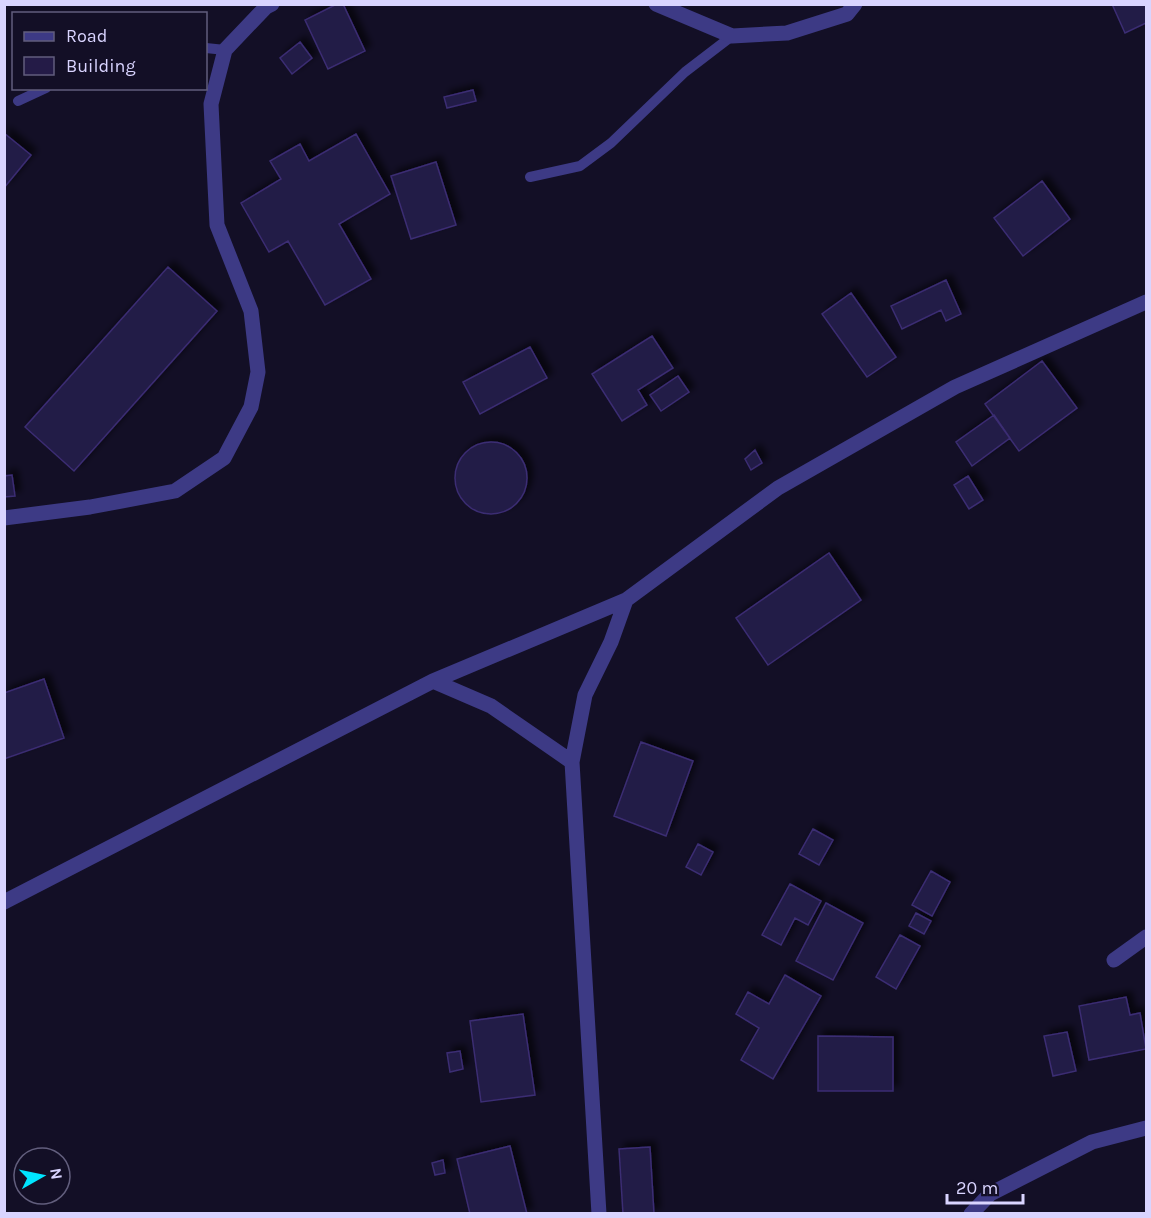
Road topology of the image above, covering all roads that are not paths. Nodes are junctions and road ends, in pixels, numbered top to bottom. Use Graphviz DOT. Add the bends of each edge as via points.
graph roads {
  1 [pos="272,4"];
  2 [pos="656,4"];
  3 [pos="855,4"];
  4 [pos="732,36"];
  5 [pos="207,48"];
  6 [pos="225,50"];
  7 [pos="42,90"];
  8 [pos="18,101"];
  9 [pos="530,177"];
  10 [pos="1146,302"];
  11 [pos="4,519"];
  12 [pos="626,600"];
  13 [pos="433,681"];
  14 [pos="572,762"];
  15 [pos="4,902"];
  16 [pos="1146,937"];
  17 [pos="1114,960"];
  18 [pos="1146,1128"];
  19 [pos="599,1214"];
  20 [pos="971,1214"];
  1 -- 6 [label="street"];
  2 -- 4 [label="street"];
  3 -- 4 [label="street" via="846,14 787,33"];
  4 -- 9 [label="lane" via="685,72 611,143 580,166"];
  5 -- 6 [label="lane"];
  6 -- 11 [label="street" via="211,104 217,225 251,310 258,372 251,407 224,458 175,491"];
  7 -- 8 [label="lane"];
  10 -- 12 [label="street" via="955,387 778,488"];
  12 -- 13 [label="street"];
  12 -- 14 [label="street" via="585,696"];
  13 -- 14 [label="street" via="490,706"];
  13 -- 15 [label="street"];
  14 -- 19 [label="street"];
  16 -- 17 [label="street"];
  18 -- 20 [label="street" via="1092,1142 990,1194"];
}
